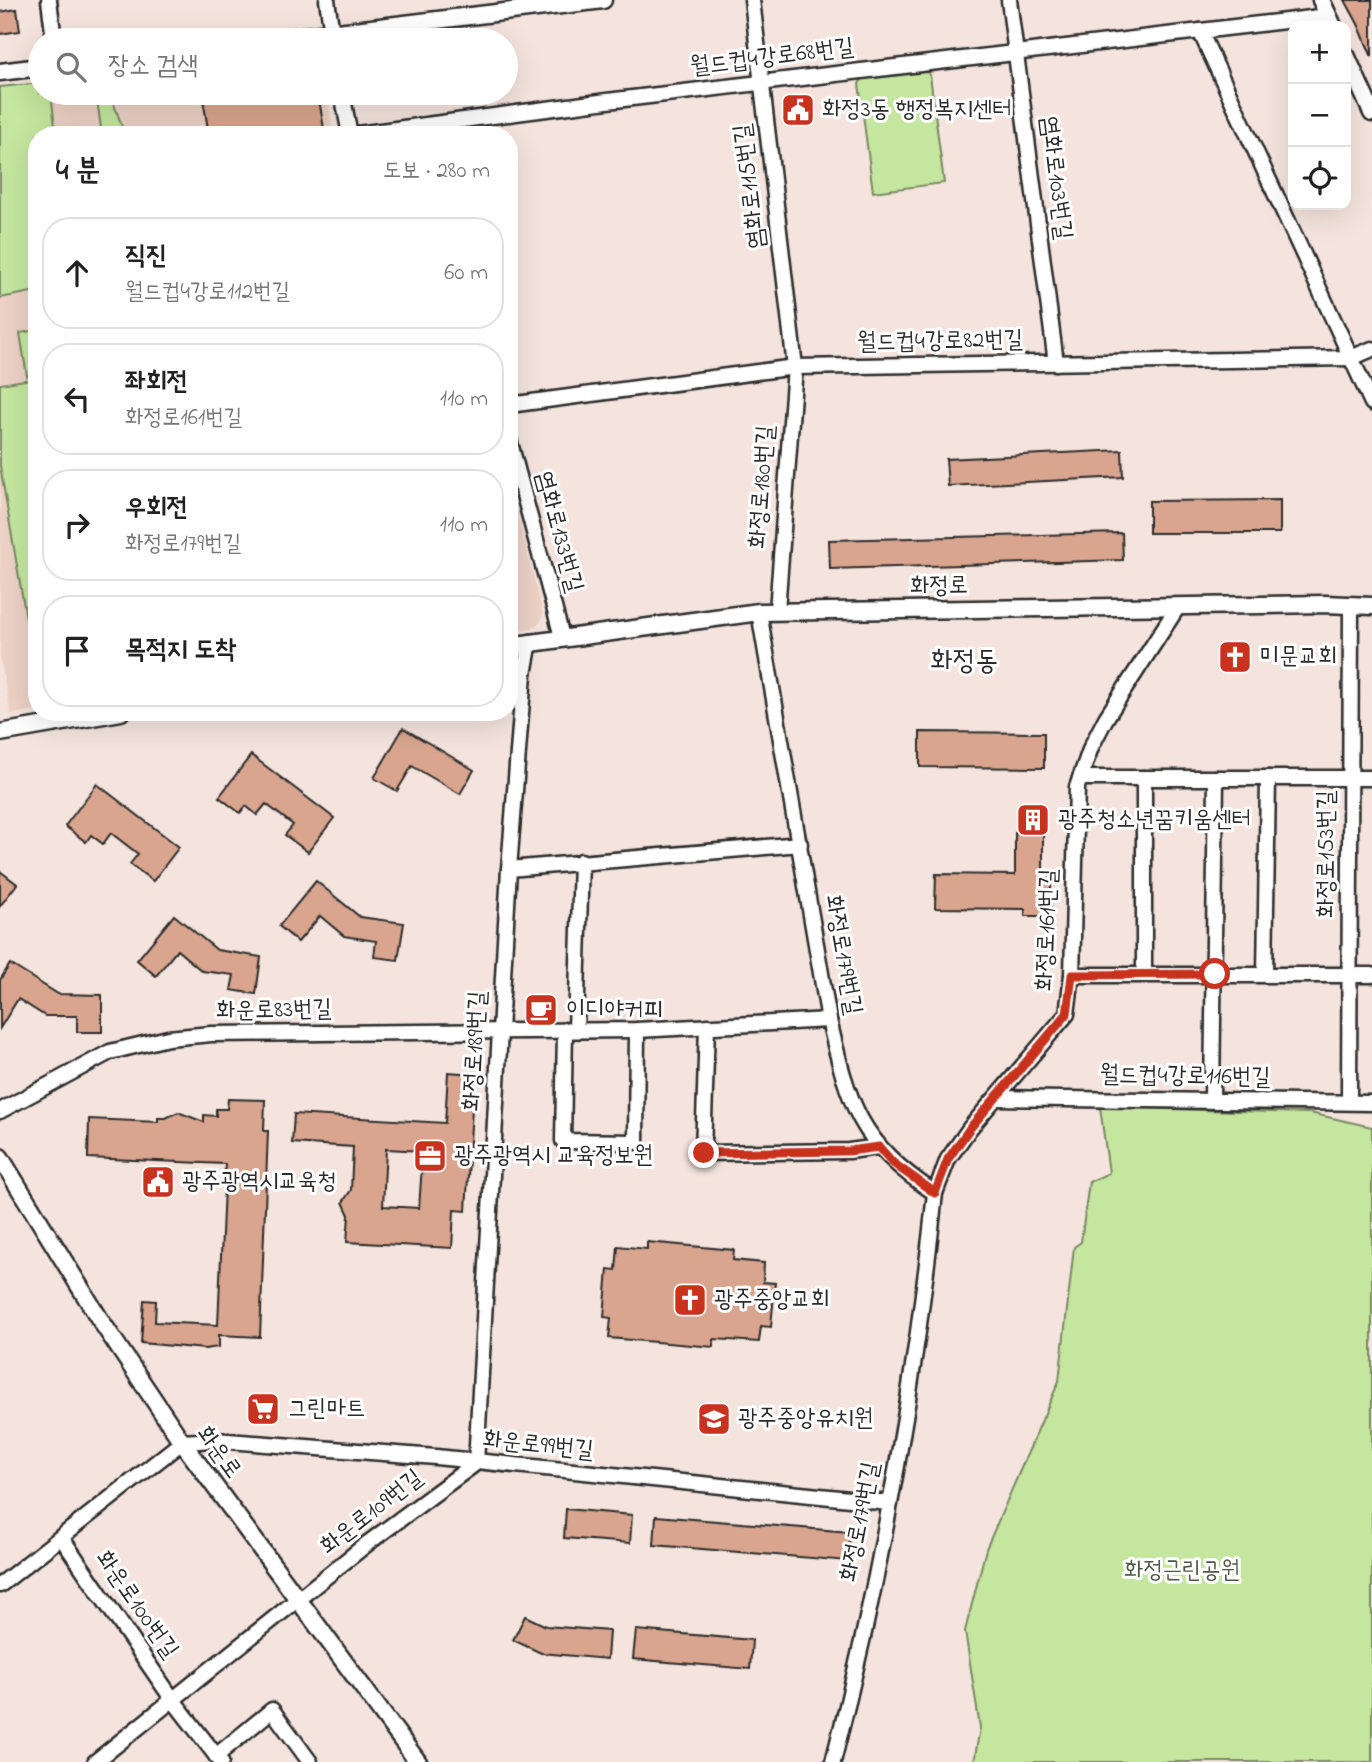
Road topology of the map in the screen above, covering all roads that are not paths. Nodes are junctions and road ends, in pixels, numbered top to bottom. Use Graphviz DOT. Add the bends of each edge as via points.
graph roads {
  1 [pos="48,0"];
  2 [pos="327,0"];
  3 [pos="603,0"];
  4 [pos="752,0"];
  5 [pos="1009,0"];
  6 [pos="1321,0"];
  7 [pos="1330,21"];
  8 [pos="1288,24"];
  9 [pos="52,28"];
  10 [pos="331,28"];
  11 [pos="398,28"];
  12 [pos="1200,31"];
  13 [pos="1016,53"];
  14 [pos="1351,66"];
  15 [pos="28,68"];
  16 [pos="0,72"];
  17 [pos="762,83"];
  18 [pos="344,105"];
  19 [pos="1370,106"];
  20 [pos="348,126"];
  21 [pos="421,126"];
  22 [pos="1372,349"];
  23 [pos="1351,358"];
  24 [pos="1056,363"];
  25 [pos="794,367"];
  26 [pos="518,404"];
  27 [pos="1372,404"];
  28 [pos="518,473"];
  29 [pos="1351,606"];
  30 [pos="1372,606"];
  31 [pos="1177,608"];
  32 [pos="777,611"];
  33 [pos="759,612"];
  34 [pos="562,638"];
  35 [pos="530,642"];
  36 [pos="518,644"];
  37 [pos="69,721"];
  38 [pos="0,733"];
  39 [pos="1080,778"];
  40 [pos="1144,778"];
  41 [pos="1216,778"];
  42 [pos="1268,778"];
  43 [pos="1350,778"];
  44 [pos="1372,778"];
  45 [pos="800,844"];
  46 [pos="581,861"];
  47 [pos="509,869"];
  48 [pos="1144,974"];
  49 [pos="1215,974"];
  50 [pos="1265,974"];
  51 [pos="1349,974"];
  52 [pos="1072,975"];
  53 [pos="1372,975"];
  54 [pos="829,1020"];
  55 [pos="707,1026"];
  56 [pos="500,1030"];
  57 [pos="571,1030"];
  58 [pos="636,1030"];
  59 [pos="997,1098"];
  60 [pos="1212,1099"];
  61 [pos="1349,1102"];
  62 [pos="1372,1102"];
  63 [pos="0,1111"];
  64 [pos="879,1147"];
  65 [pos="0,1157"];
  66 [pos="935,1193"];
  67 [pos="182,1443"];
  68 [pos="476,1463"];
  69 [pos="889,1503"];
  70 [pos="61,1537"];
  71 [pos="0,1585"];
  72 [pos="297,1601"];
  73 [pos="173,1699"];
  74 [pos="219,1759"];
  75 [pos="95,1762"];
  76 [pos="310,1762"];
  77 [pos="418,1762"];
  78 [pos="833,1762"];
  1 -- 9 [label="street"];
  2 -- 10 [label="street"];
  3 -- 11 [label="street"];
  4 -- 17 [label="street, 염화로115번길"];
  5 -- 13 [label="street, 염화로103번길"];
  6 -- 7 [label="street"];
  8 -- 12 [label="street, 월드컵4강로68번길"];
  12 -- 13 [label="street, 월드컵4강로68번길"];
  12 -- 23 [label="street"];
  13 -- 17 [label="street, 월드컵4강로68번길"];
  13 -- 24 [label="street, 염화로103번길"];
  14 -- 19 [label="street"];
  15 -- 16 [label="street"];
  17 -- 21 [label="street, 월드컵4강로68번길"];
  17 -- 25 [label="street, 염화로115번길"];
  18 -- 20 [label="street"];
  22 -- 23 [label="street, 월드컵4강로82번길"];
  23 -- 24 [label="street, 월드컵4강로82번길"];
  23 -- 27 [label="street"];
  24 -- 25 [label="street, 월드컵4강로82번길"];
  25 -- 26 [label="street, 월드컵4강로82번길"];
  25 -- 32 [label="street, 화정로180번길"];
  28 -- 34 [label="street, 염화로133번길"];
  29 -- 30 [label="street, 화정로"];
  29 -- 31 [label="street, 화정로"];
  29 -- 43 [label="street, 화정로153번길"];
  31 -- 32 [label="street, 화정로"];
  31 -- 39 [label="street, 화정로161번길" via="1106,718"];
  32 -- 33 [label="street, 화정로"];
  33 -- 34 [label="street, 화정로"];
  33 -- 45 [label="street, 화정로179번길"];
  34 -- 35 [label="street, 화정로"];
  35 -- 36 [label="street, 화정로"];
  35 -- 47 [label="street, 화정로189번길"];
  37 -- 38 [label="street"];
  39 -- 40 [label="street"];
  39 -- 52 [label="street, 화정로161번길" via="1074,811"];
  40 -- 41 [label="street"];
  40 -- 48 [label="street"];
  41 -- 42 [label="street"];
  41 -- 49 [label="street"];
  42 -- 43 [label="street"];
  42 -- 50 [label="street"];
  43 -- 44 [label="street"];
  43 -- 51 [label="street, 화정로153번길"];
  45 -- 46 [label="street"];
  45 -- 54 [label="street, 화정로179번길"];
  46 -- 47 [label="street"];
  46 -- 57 [label="street"];
  47 -- 56 [label="street, 화정로189번길"];
  48 -- 49 [label="street"];
  48 -- 52 [label="street"];
  49 -- 50 [label="street"];
  49 -- 60 [label="street"];
  50 -- 51 [label="street"];
  51 -- 53 [label="street"];
  51 -- 61 [label="street, 화정로153번길"];
  52 -- 59 [label="street, 화정로161번길" via="1067,1014"];
  54 -- 55 [label="street, 화운로83번길"];
  54 -- 64 [label="street, 화정로179번길" via="851,1104"];
  55 -- 58 [label="street, 화운로83번길"];
  55 -- 64 [label="street" via="704,1153"];
  56 -- 57 [label="street, 화운로83번길"];
  56 -- 63 [label="street, 화운로83번길" via="168,1038 110,1052"];
  56 -- 68 [label="street, 화정로189번길"];
  57 -- 58 [label="street, 화운로83번길"];
  57 -- 58 [label="street" via="563,1141 636,1142"];
  59 -- 60 [label="street, 월드컵4강로116번길"];
  59 -- 66 [label="street, 화정로161번길" via="948,1159"];
  60 -- 61 [label="street, 월드컵4강로116번길"];
  61 -- 62 [label="street, 월드컵4강로116번길"];
  64 -- 66 [label="street, 화정로179번길"];
  65 -- 67 [label="street, 화운로"];
  66 -- 69 [label="street, 화정로179번길"];
  67 -- 68 [label="street, 화운로99번길" via="215,1440"];
  67 -- 70 [label="street, 화운로100번길"];
  67 -- 72 [label="street, 화운로"];
  68 -- 69 [label="street, 화운로99번길"];
  68 -- 72 [label="street, 화운로109번길"];
  69 -- 78 [label="street, 화정로179번길"];
  70 -- 71 [label="street, 화운로100번길"];
  70 -- 73 [label="street, 화운로100번길"];
  72 -- 73 [label="street, 화운로109번길"];
  72 -- 77 [label="street, 화운로"];
  73 -- 74 [label="street, 화운로100번길"];
  73 -- 75 [label="street, 화운로109번길"];
  74 -- 76 [label="street" via="272,1710"];
}
